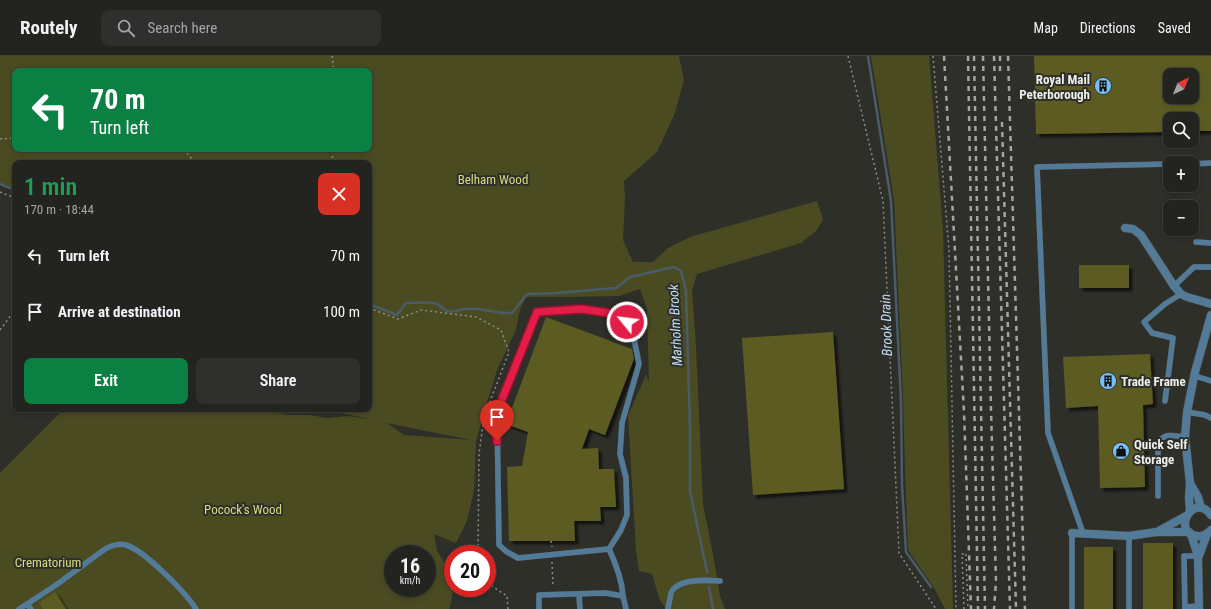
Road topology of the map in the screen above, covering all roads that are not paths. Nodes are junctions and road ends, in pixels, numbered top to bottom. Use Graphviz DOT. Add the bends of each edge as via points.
graph roads {
  1 [pos="1211,163"];
  2 [pos="1163,164"];
  3 [pos="1199,164"];
  4 [pos="1125,228"];
  5 [pos="1196,242"];
  6 [pos="1211,243"];
  7 [pos="1211,267"];
  8 [pos="1174,286"];
  9 [pos="1181,294"];
  10 [pos="1211,304"];
  11 [pos="1211,315"];
  12 [pos="1195,376"];
  13 [pos="1211,381"];
  14 [pos="1165,401"];
  15 [pos="1187,412"];
  16 [pos="1211,418"];
  17 [pos="1185,437"];
  18 [pos="1190,482"];
  19 [pos="1158,496"];
  20 [pos="1207,511"];
  21 [pos="1188,514"];
  22 [pos="1210,531"];
  23 [pos="1156,532"];
  24 [pos="1072,533"];
  25 [pos="1083,533"];
  26 [pos="1190,533"];
  27 [pos="1129,536"];
  28 [pos="609,550"];
  29 [pos="1198,556"];
  30 [pos="720,581"];
  31 [pos="579,594"];
  32 [pos="623,596"];
  33 [pos="29,606"];
  34 [pos="1185,608"];
  35 [pos="1199,608"];
  36 [pos="20,609"];
  37 [pos="196,609"];
  38 [pos="539,609"];
  39 [pos="580,609"];
  40 [pos="626,609"];
  41 [pos="668,609"];
  42 [pos="1072,609"];
  43 [pos="1129,609"];
  1 -- 3 [label="lane"];
  2 -- 25 [label="lane" via="1037,167 1048,433"];
  4 -- 8 [label="street" via="1133,229 1141,235"];
  5 -- 6 [label="lane"];
  7 -- 8 [label="lane" via="1194,267"];
  8 -- 9 [label="street"];
  9 -- 10 [label="street"];
  9 -- 14 [label="lane" via="1144,322 1152,333 1172,338"];
  11 -- 12 [label="street"];
  12 -- 13 [label="lane"];
  12 -- 15 [label="street"];
  15 -- 16 [label="lane"];
  15 -- 17 [label="street"];
  17 -- 18 [label="street"];
  17 -- 19 [label="lane" via="1165,435 1160,439"];
  18 -- 20 [label="street"];
  18 -- 21 [label="street"];
  20 -- 21 [label="street" via="1193,509"];
  21 -- 23 [label="street"];
  21 -- 26 [label="street" via="1185,525"];
  22 -- 26 [label="street" via="1199,536"];
  22 -- 29 [label="street"];
  23 -- 26 [label="street"];
  23 -- 27 [label="street"];
  24 -- 25 [label="street"];
  24 -- 42 [label="lane"];
  25 -- 27 [label="street"];
  26 -- 29 [label="street"];
  27 -- 43 [label="lane"];
  28 -- 28 [label="lane" via="518,558 499,545 497,412 537,312 582,309 622,315 632,330 640,364 622,423 620,454 626,478 627,515"];
  28 -- 32 [label="lane"];
  29 -- 34 [label="lane" via="1184,556"];
  29 -- 35 [label="street"];
  30 -- 41 [label="lane" via="697,580 681,584 672,592"];
  31 -- 32 [label="lane" via="605,593"];
  31 -- 38 [label="lane" via="539,595"];
  31 -- 39 [label="lane"];
  32 -- 40 [label="lane"];
  33 -- 36 [label="lane"];
  33 -- 37 [label="lane" via="105,549 124,544 148,559 179,587"];
  34 -- 35 [label="lane"];
}
